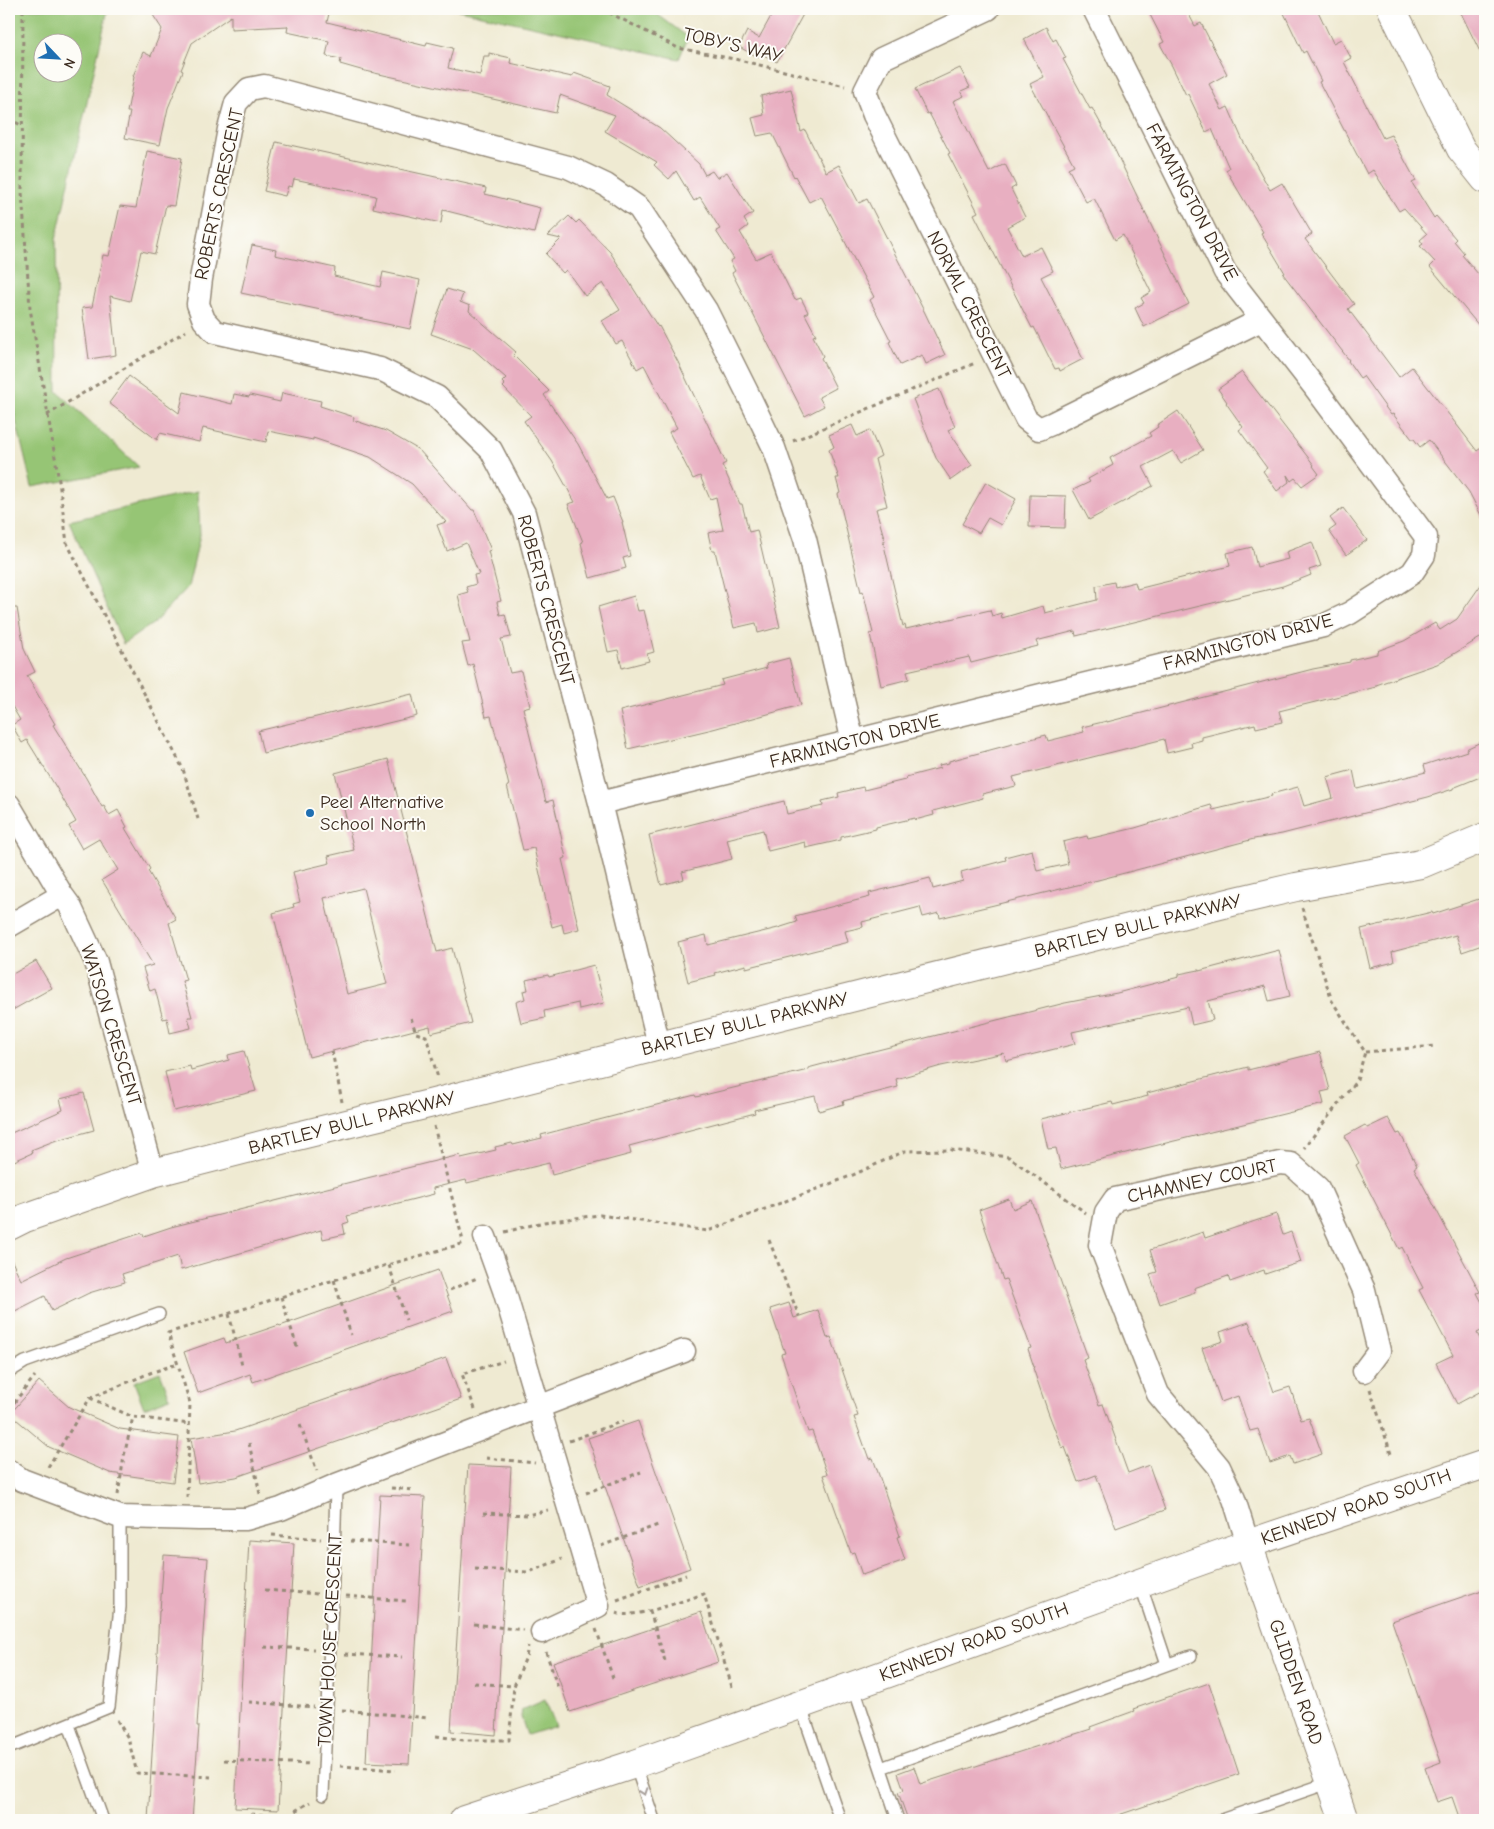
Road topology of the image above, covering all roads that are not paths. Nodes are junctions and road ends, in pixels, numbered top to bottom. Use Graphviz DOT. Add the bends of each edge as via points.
graph roads {
  1 [pos="988,9"];
  2 [pos="1094,9"];
  3 [pos="1392,9"];
  4 [pos="1485,179"];
  5 [pos="1262,320"];
  6 [pos="853,742"];
  7 [pos="600,803"];
  8 [pos="9,806"];
  9 [pos="1485,837"];
  10 [pos="62,895"];
  11 [pos="9,926"];
  12 [pos="660,1045"];
  13 [pos="154,1173"];
  14 [pos="9,1226"];
  15 [pos="486,1237"];
  16 [pos="159,1314"];
  17 [pos="684,1351"];
  18 [pos="1364,1370"];
  19 [pos="9,1372"];
  20 [pos="539,1408"];
  21 [pos="1485,1464"];
  22 [pos="9,1471"];
  23 [pos="330,1488"];
  24 [pos="117,1516"];
  25 [pos="1248,1544"];
  26 [pos="1140,1582"];
  27 [pos="536,1631"];
  28 [pos="1192,1656"];
  29 [pos="1167,1664"];
  30 [pos="853,1685"];
  31 [pos="800,1704"];
  32 [pos="69,1725"];
  33 [pos="9,1748"];
  34 [pos="635,1764"];
  35 [pos="881,1768"];
  36 [pos="1331,1782"];
  37 [pos="323,1794"];
  38 [pos="103,1820"];
  39 [pos="464,1820"];
  40 [pos="654,1820"];
  41 [pos="840,1820"];
  42 [pos="898,1820"];
  43 [pos="1221,1820"];
  44 [pos="1344,1820"];
  1 -- 5 [label="street, NORVAL CRESCENT" via="881,58 865,91 1026,419 1039,429"];
  2 -- 5 [label="street, FARMINGTON DRIVE" via="1225,272"];
  3 -- 4 [label="street" via="1461,150"];
  5 -- 6 [label="street, FARMINGTON DRIVE" via="1426,536 1424,556 1412,573 1350,613 1323,626"];
  6 -- 7 [label="street, FARMINGTON DRIVE"];
  6 -- 7 [label="street, ROBERTS CRESCENT" via="805,539 774,448 706,310 639,208 606,185 568,167 264,86 249,89 236,103 200,279 198,304 204,320 215,332 380,369 437,397 491,450 524,512"];
  7 -- 12 [label="street, ROBERTS CRESCENT"];
  8 -- 10 [label="street, WATSON CRESCENT"];
  9 -- 12 [label="street, BARTLEY BULL PARKWAY" via="1421,864 1296,887"];
  10 -- 11 [label="street"];
  10 -- 13 [label="street, WATSON CRESCENT" via="96,962"];
  12 -- 13 [label="street, BARTLEY BULL PARKWAY"];
  13 -- 14 [label="street, BARTLEY BULL PARKWAY"];
  15 -- 20 [label="street"];
  16 -- 19 [label="lane" via="25,1362"];
  17 -- 20 [label="street"];
  18 -- 25 [label="street, CHAMNEY COURT" via="1378,1351 1364,1290 1318,1188 1291,1164 1280,1162 1115,1200 1106,1212 1100,1245 1158,1394 1219,1467 1234,1499"];
  20 -- 23 [label="street"];
  20 -- 27 [label="street" via="582,1552 593,1608"];
  21 -- 25 [label="street, KENNEDY ROAD SOUTH"];
  22 -- 24 [label="street" via="36,1486"];
  23 -- 24 [label="street" via="281,1509 246,1519"];
  23 -- 37 [label="lane, TOWN HOUSE CRESCENT" via="333,1595"];
  24 -- 32 [label="lane" via="120,1607 110,1707"];
  25 -- 26 [label="street, KENNEDY ROAD SOUTH"];
  25 -- 36 [label="street, GLIDDEN ROAD"];
  26 -- 29 [label="lane"];
  26 -- 30 [label="street, KENNEDY ROAD SOUTH"];
  28 -- 29 [label="lane"];
  29 -- 35 [label="lane"];
  30 -- 31 [label="street, KENNEDY ROAD SOUTH"];
  30 -- 35 [label="lane"];
  31 -- 34 [label="street, KENNEDY ROAD SOUTH"];
  31 -- 41 [label="lane"];
  32 -- 33 [label="lane"];
  32 -- 38 [label="lane"];
  34 -- 39 [label="street, KENNEDY ROAD SOUTH"];
  34 -- 40 [label="lane, one-way"];
  35 -- 42 [label="lane"];
  36 -- 43 [label="lane"];
  36 -- 44 [label="street, GLIDDEN ROAD"];
}
